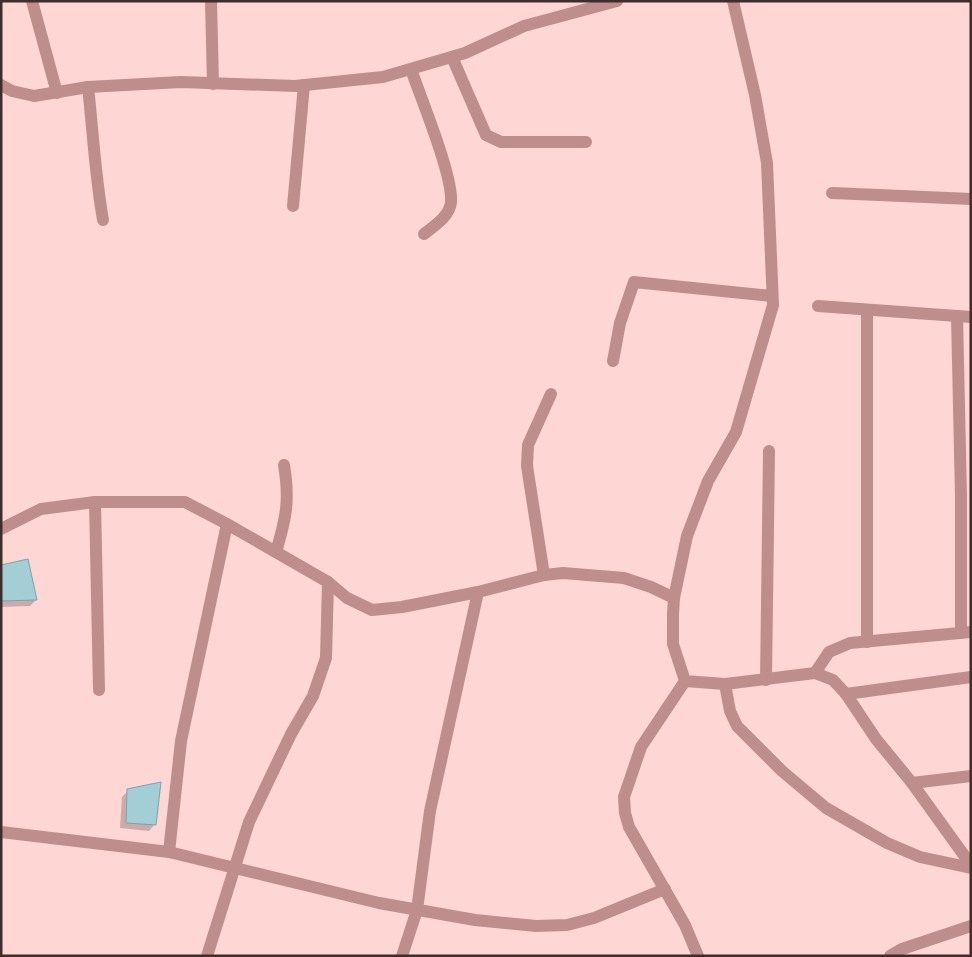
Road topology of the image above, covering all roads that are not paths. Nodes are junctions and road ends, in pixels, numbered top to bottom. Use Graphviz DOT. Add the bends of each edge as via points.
graph roads {
  1 [pos="32,1"];
  2 [pos="211,1"];
  3 [pos="617,1"];
  4 [pos="733,1"];
  5 [pos="452,57"];
  6 [pos="411,70"];
  7 [pos="213,84"];
  8 [pos="1,85"];
  9 [pos="304,85"];
  10 [pos="88,87"];
  11 [pos="57,93"];
  12 [pos="586,142"];
  13 [pos="832,193"];
  14 [pos="971,200"];
  15 [pos="292,206"];
  16 [pos="103,220"];
  17 [pos="424,234"];
  18 [pos="772,296"];
  19 [pos="818,306"];
  20 [pos="867,310"];
  21 [pos="957,316"];
  22 [pos="971,317"];
  23 [pos="613,361"];
  24 [pos="551,394"];
  25 [pos="769,451"];
  26 [pos="284,465"];
  27 [pos="95,502"];
  28 [pos="227,524"];
  29 [pos="1,528"];
  30 [pos="276,552"];
  31 [pos="544,575"];
  32 [pos="328,582"];
  33 [pos="478,592"];
  34 [pos="674,598"];
  35 [pos="966,633"];
  36 [pos="867,642"];
  37 [pos="815,673"];
  38 [pos="971,677"];
  39 [pos="766,680"];
  40 [pos="685,681"];
  41 [pos="725,684"];
  42 [pos="99,690"];
  43 [pos="846,694"];
  44 [pos="971,776"];
  45 [pos="912,783"];
  46 [pos="1,832"];
  47 [pos="169,852"];
  48 [pos="234,867"];
  49 [pos="971,867"];
  50 [pos="664,889"];
  51 [pos="417,910"];
  52 [pos="971,926"];
  53 [pos="207,956"];
  54 [pos="402,956"];
  55 [pos="698,956"];
  56 [pos="890,956"];
  1 -- 11 [label="street"];
  2 -- 7 [label="street"];
  3 -- 5 [label="street" via="524,26"];
  4 -- 18 [label="street" via="767,163"];
  5 -- 6 [label="street"];
  5 -- 12 [label="street" via="486,136 501,142"];
  6 -- 9 [label="street" via="383,77"];
  6 -- 17 [label="street" via="448,176 451,203 443,219"];
  7 -- 9 [label="street"];
  7 -- 10 [label="street" via="181,82"];
  8 -- 11 [label="street" via="12,92 34,96"];
  9 -- 15 [label="street"];
  10 -- 11 [label="street"];
  10 -- 16 [label="street" via="94,171"];
  13 -- 14 [label="street"];
  18 -- 23 [label="street" via="634,282 620,323"];
  18 -- 34 [label="street" via="773,305 736,432 708,481 687,536"];
  19 -- 20 [label="street"];
  20 -- 21 [label="street"];
  20 -- 36 [label="street"];
  21 -- 22 [label="street"];
  21 -- 35 [label="street"];
  24 -- 31 [label="street" via="528,445 527,466"];
  25 -- 39 [label="street"];
  26 -- 30 [label="street" via="288,511"];
  27 -- 28 [label="street" via="185,502"];
  27 -- 29 [label="street" via="41,509"];
  27 -- 42 [label="street"];
  28 -- 30 [label="street"];
  28 -- 47 [label="street" via="181,741"];
  30 -- 32 [label="street"];
  31 -- 33 [label="street"];
  31 -- 34 [label="street" via="563,573 624,578"];
  32 -- 33 [label="street" via="347,598 372,610"];
  32 -- 48 [label="street" via="326,658 313,696 249,822"];
  33 -- 51 [label="street" via="430,810"];
  34 -- 40 [label="street" via="673,644"];
  35 -- 36 [label="street"];
  36 -- 37 [label="street" via="850,643 829,652"];
  37 -- 39 [label="street"];
  37 -- 43 [label="street" via="833,680"];
  38 -- 43 [label="street"];
  39 -- 41 [label="street"];
  40 -- 41 [label="street"];
  40 -- 50 [label="street" via="641,747 624,797 629,827"];
  41 -- 49 [label="street" via="730,711 737,726 782,772 826,808 887,843 920,857"];
  43 -- 45 [label="street" via="876,739"];
  44 -- 45 [label="street"];
  45 -- 49 [label="street"];
  46 -- 47 [label="street"];
  47 -- 48 [label="street"];
  48 -- 51 [label="street"];
  48 -- 53 [label="street"];
  50 -- 51 [label="street" via="594,918 567,924 536,926"];
  50 -- 55 [label="street"];
  51 -- 54 [label="street"];
  52 -- 56 [label="street"];
}
